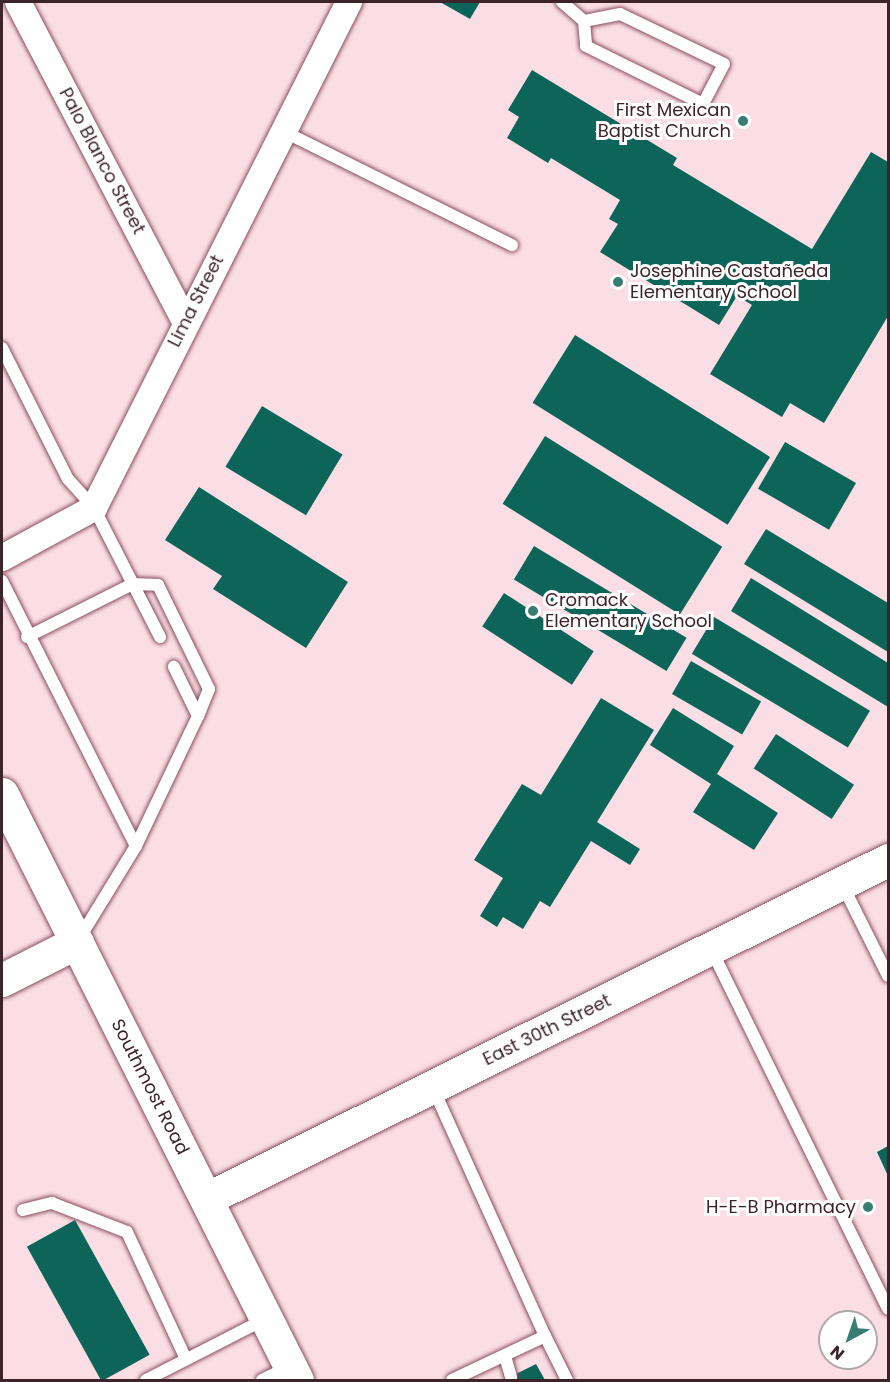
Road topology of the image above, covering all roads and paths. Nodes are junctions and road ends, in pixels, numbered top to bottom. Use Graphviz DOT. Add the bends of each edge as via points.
graph roads {
  1 [pos="18,2"];
  2 [pos="349,2"];
  3 [pos="562,2"];
  4 [pos="584,21"];
  5 [pos="283,131"];
  6 [pos="513,245"];
  7 [pos="185,321"];
  8 [pos="2,348"];
  9 [pos="94,508"];
  10 [pos="2,558"];
  11 [pos="2,581"];
  12 [pos="133,584"];
  13 [pos="27,637"];
  14 [pos="160,637"];
  15 [pos="174,667"];
  16 [pos="198,716"];
  17 [pos="2,794"];
  18 [pos="136,846"];
  19 [pos="888,860"];
  20 [pos="842,883"];
  21 [pos="77,942"];
  22 [pos="711,948"];
  23 [pos="888,976"];
  24 [pos="2,980"];
  25 [pos="433,1086"];
  26 [pos="206,1199"];
  27 [pos="23,1210"];
  28 [pos="888,1309"];
  29 [pos="266,1318"];
  30 [pos="545,1336"];
  31 [pos="505,1356"];
  32 [pos="186,1359"];
  33 [pos="476,1375"];
  34 [pos="283,1376"];
  35 [pos="511,1377"];
  36 [pos="146,1380"];
  37 [pos="452,1380"];
  38 [pos="567,1380"];
  1 -- 7 [label="street, Palo Blanco Street"];
  2 -- 5 [label="street, Lima Street"];
  3 -- 4 [label="lane"];
  4 -- 4 [label="lane" via="586,46 703,104 724,64 620,14"];
  5 -- 6 [label="lane"];
  5 -- 7 [label="street, Lima Street"];
  7 -- 9 [label="street, Lima Street"];
  8 -- 9 [label="lane" via="68,480"];
  9 -- 10 [label="street"];
  9 -- 12 [label="lane"];
  11 -- 13 [label="lane"];
  12 -- 13 [label="lane"];
  12 -- 14 [label="lane"];
  12 -- 16 [label="lane" via="158,585 209,689"];
  13 -- 18 [label="lane"];
  15 -- 16 [label="lane"];
  16 -- 18 [label="lane"];
  17 -- 21 [label="street, Southmost Road"];
  18 -- 21 [label="lane"];
  19 -- 20 [label="street, East 30th Street"];
  20 -- 22 [label="street, East 30th Street"];
  20 -- 23 [label="lane"];
  21 -- 24 [label="street"];
  21 -- 26 [label="street, Southmost Road"];
  22 -- 25 [label="street, East 30th Street"];
  22 -- 28 [label="lane"];
  25 -- 26 [label="street, East 30th Street"];
  25 -- 30 [label="lane"];
  26 -- 29 [label="street, Southmost Road"];
  27 -- 32 [label="lane" via="52,1203 127,1232"];
  29 -- 32 [label="lane"];
  29 -- 34 [label="street, Southmost Road"];
  30 -- 31 [label="lane"];
  30 -- 38 [label="lane"];
  31 -- 33 [label="lane"];
  31 -- 35 [label="lane"];
  32 -- 36 [label="lane"];
  33 -- 37 [label="lane"];
}
